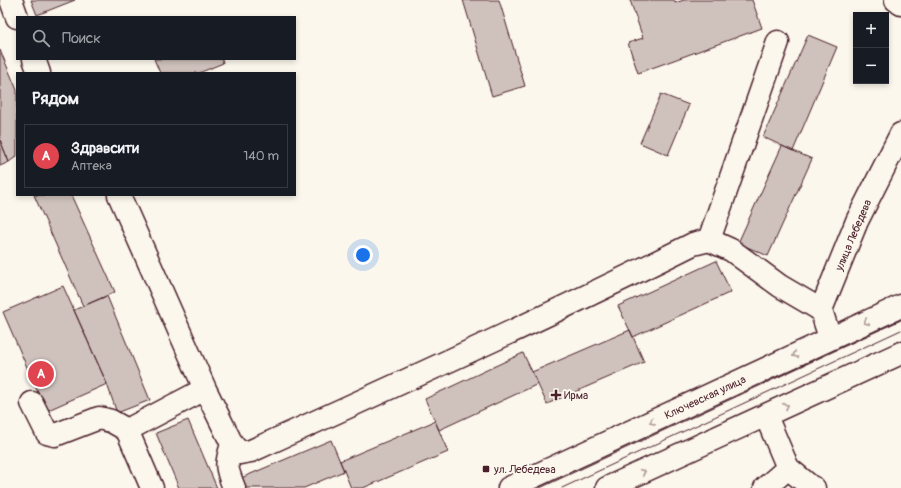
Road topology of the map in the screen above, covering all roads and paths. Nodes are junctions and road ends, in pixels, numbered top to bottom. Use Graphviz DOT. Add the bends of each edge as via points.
graph roads {
  1 [pos="896,0"];
  2 [pos="901,4"];
  3 [pos="778,42"];
  4 [pos="34,60"];
  5 [pos="39,72"];
  6 [pos="901,134"];
  7 [pos="119,196"];
  8 [pos="709,240"];
  9 [pos="901,306"];
  10 [pos="821,310"];
  11 [pos="830,338"];
  12 [pos="901,353"];
  13 [pos="205,389"];
  14 [pos="32,403"];
  15 [pos="766,416"];
  16 [pos="127,430"];
  17 [pos="232,444"];
  18 [pos="788,468"];
  19 [pos="152,488"];
  20 [pos="234,488"];
  21 [pos="509,488"];
  22 [pos="607,488"];
  23 [pos="765,488"];
  24 [pos="814,488"];
  1 -- 2 [label="street"];
  3 -- 8 [label="street"];
  4 -- 5 [label="street"];
  6 -- 10 [label="street, улица Лебедева" via="857,221"];
  7 -- 13 [label="street"];
  8 -- 10 [label="street" via="731,250 780,286"];
  8 -- 17 [label="street" via="693,244 594,294 251,451 240,453"];
  9 -- 11 [label="street, Ключевская улица, one-way"];
  10 -- 11 [label="street"];
  11 -- 21 [label="street, Ключевская улица, one-way"];
  15 -- 12 [label="street, one-way"];
  13 -- 16 [label="street"];
  13 -- 17 [label="street"];
  14 -- 16 [label="street" via="47,433 55,435 99,418 111,420"];
  15 -- 18 [label="street"];
  22 -- 15 [label="street, one-way"];
  16 -- 19 [label="street"];
  17 -- 20 [label="street" via="227,469"];
  18 -- 23 [label="street"];
  18 -- 24 [label="street"];
}
